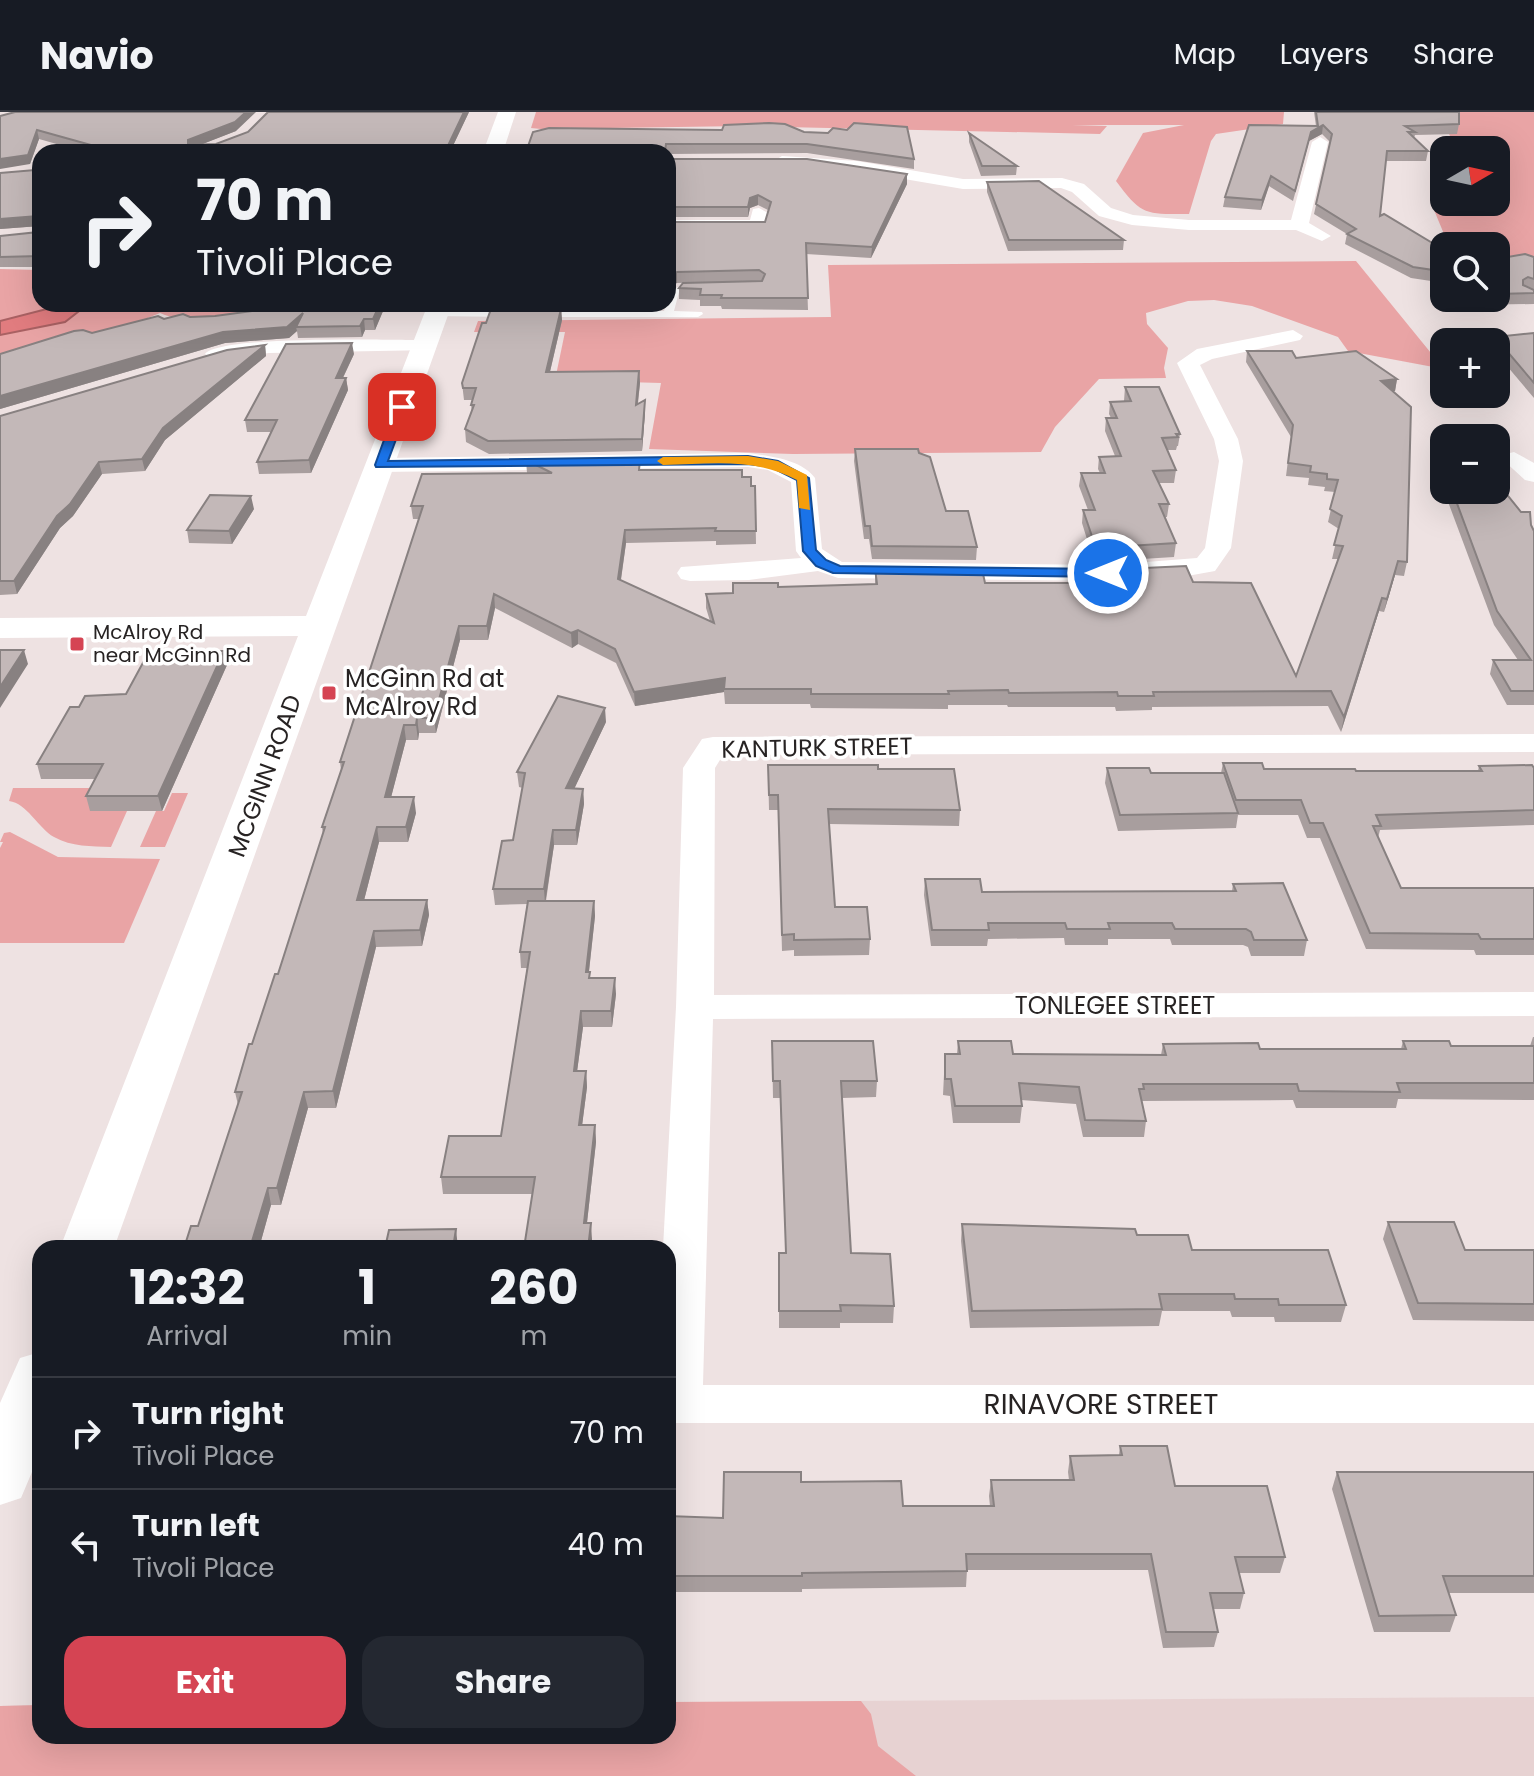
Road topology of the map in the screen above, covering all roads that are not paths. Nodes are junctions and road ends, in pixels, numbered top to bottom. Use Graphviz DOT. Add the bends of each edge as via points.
graph roads {
  1 [pos="507,112"];
  2 [pos="1320,142"];
  3 [pos="496,144"];
  4 [pos="758,161"];
  5 [pos="1075,170"];
  6 [pos="1062,183"];
  7 [pos="676,225"];
  8 [pos="759,225"];
  9 [pos="1299,225"];
  10 [pos="1322,236"];
  11 [pos="716,287"];
  12 [pos="676,290"];
  13 [pos="437,312"];
  14 [pos="576,312"];
  15 [pos="668,314"];
  16 [pos="698,314"];
  17 [pos="1293,336"];
  18 [pos="425,346"];
  19 [pos="191,361"];
  20 [pos="1514,459"];
  21 [pos="381,465"];
  22 [pos="1534,475"];
  23 [pos="821,563"];
  24 [pos="690,573"];
  25 [pos="320,626"];
  26 [pos="0,628"];
  27 [pos="1534,743"];
  28 [pos="1534,1004"];
  29 [pos="695,1007"];
  30 [pos="90,1240"];
  31 [pos="676,1366"];
  32 [pos="676,1404"];
  33 [pos="1534,1404"];
  34 [pos="32,1405"];
  35 [pos="0,1480"];
  1 -- 3 [label="street"];
  2 -- 9 [label="street"];
  4 -- 6 [label="street" via="845,164 963,184"];
  5 -- 6 [label="street"];
  6 -- 9 [label="street" via="1078,188 1105,212 1132,220"];
  7 -- 8 [label="street"];
  9 -- 10 [label="street"];
  11 -- 12 [label="lane"];
  13 -- 18 [label="street, MCGINN ROAD"];
  14 -- 15 [label="lane"];
  15 -- 16 [label="lane"];
  17 -- 23 [label="street" via="1205,354 1188,363 1226,439 1231,461 1218,548 1206,565 1108,573 859,572"];
  18 -- 19 [label="street" via="269,347"];
  18 -- 21 [label="street, MCGINN ROAD"];
  20 -- 22 [label="street"];
  21 -- 23 [label="street" via="748,460 774,464 803,478 809,551"];
  21 -- 25 [label="street, MCGINN ROAD"];
  23 -- 24 [label="street"];
  25 -- 26 [label="street"];
  25 -- 30 [label="street, MCGINN ROAD"];
  27 -- 29 [label="street, KANTURK STREET" via="713,746 699,768"];
  28 -- 29 [label="street, TONLEGEE STREET"];
  29 -- 31 [label="street, KANTURK STREET"];
  32 -- 33 [label="street, RINAVORE STREET"];
  34 -- 35 [label="street"];
}
